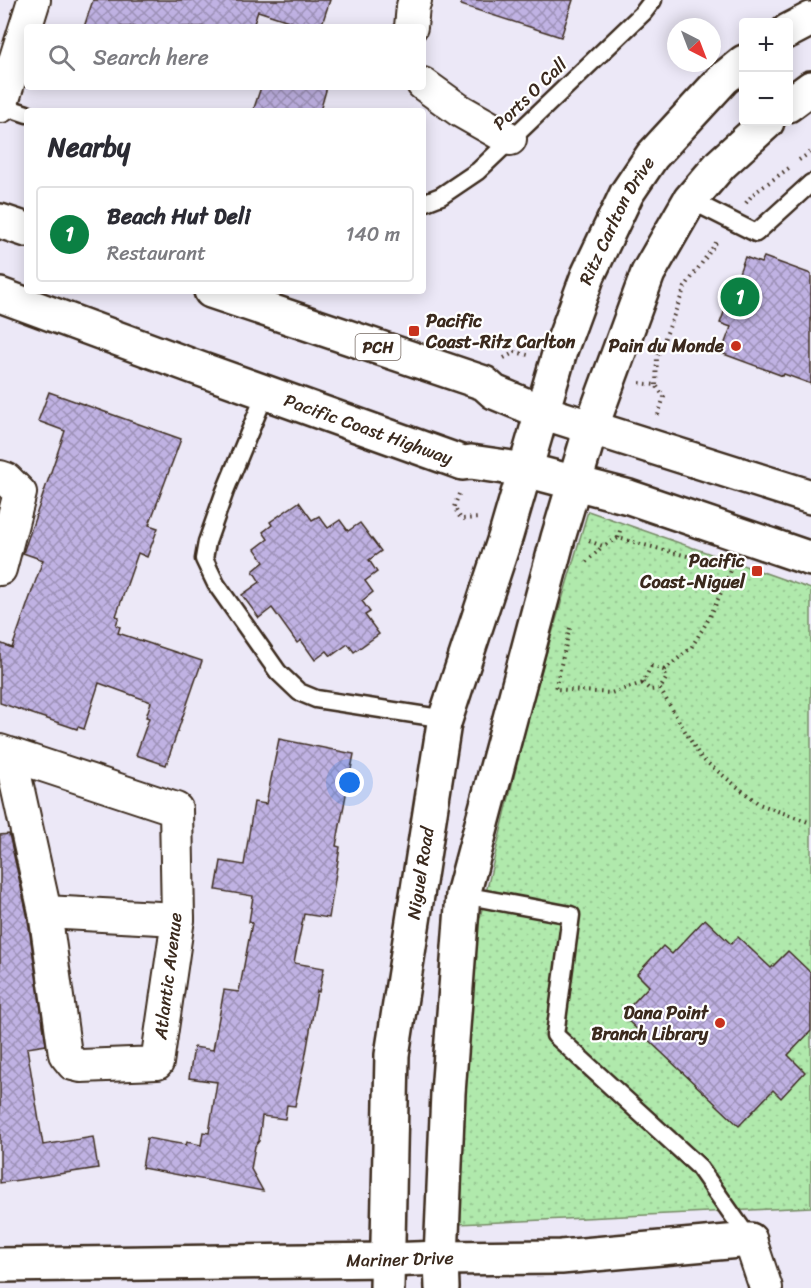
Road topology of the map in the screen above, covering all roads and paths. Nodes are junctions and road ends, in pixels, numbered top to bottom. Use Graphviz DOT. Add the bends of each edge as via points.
graph roads {
  1 [pos="34,0"];
  2 [pos="415,0"];
  3 [pos="653,0"];
  4 [pos="811,19"];
  5 [pos="28,24"];
  6 [pos="411,24"];
  7 [pos="793,29"];
  8 [pos="24,43"];
  9 [pos="739,66"];
  10 [pos="426,86"];
  11 [pos="811,88"];
  12 [pos="793,102"];
  13 [pos="9,108"];
  14 [pos="763,126"];
  15 [pos="510,140"];
  16 [pos="811,152"];
  17 [pos="811,183"];
  18 [pos="690,200"];
  19 [pos="426,202"];
  20 [pos="0,220"];
  21 [pos="731,221"];
  22 [pos="24,229"];
  23 [pos="220,294"];
  24 [pos="0,295"];
  25 [pos="656,385"];
  26 [pos="266,392"];
  27 [pos="542,412"];
  28 [pos="591,428"];
  29 [pos="526,470"];
  30 [pos="0,477"];
  31 [pos="574,483"];
  32 [pos="811,497"];
  33 [pos="618,537"];
  34 [pos="603,546"];
  35 [pos="811,559"];
  36 [pos="0,569"];
  37 [pos="584,573"];
  38 [pos="572,619"];
  39 [pos="664,670"];
  40 [pos="643,682"];
  41 [pos="660,689"];
  42 [pos="446,719"];
  43 [pos="5,753"];
  44 [pos="811,823"];
  45 [pos="463,895"];
  46 [pos="45,912"];
  47 [pos="178,919"];
  48 [pos="750,1240"];
  49 [pos="0,1265"];
  50 [pos="442,1273"];
  51 [pos="387,1274"];
  52 [pos="766,1288"];
  1 -- 5 [label="street"];
  2 -- 6 [label="street"];
  3 -- 15 [label="lane, Ports O Call"];
  4 -- 7 [label="main road"];
  8 -- 13 [label="street"];
  9 -- 27 [label="main road, Ritz Carlton Drive" via="652,156 627,193 588,275"];
  10 -- 15 [label="street"];
  11 -- 12 [label="main road"];
  14 -- 18 [label="main road" via="721,164"];
  15 -- 19 [label="lane, Ports O Call" via="478,171"];
  16 -- 21 [label="path" via="753,194"];
  17 -- 21 [label="lane" via="756,233"];
  18 -- 21 [label="lane"];
  18 -- 28 [label="main road" via="648,273"];
  20 -- 22 [label="main road"];
  21 -- 25 [label="path" via="685,287 657,358"];
  23 -- 27 [label="main road, PCH" via="484,383 494,392"];
  24 -- 26 [label="main road, Pacific Coast Highway"];
  26 -- 29 [label="main road, Pacific Coast Highway" via="463,463"];
  26 -- 42 [label="lane" via="207,542 204,559 216,584 278,672 299,692 316,699"];
  27 -- 28 [label="main road, PCH"];
  27 -- 29 [label="main road, Ritz Carlton Drive"];
  28 -- 31 [label="main road"];
  28 -- 32 [label="main road, PCH"];
  29 -- 31 [label="main road, Pacific Coast Highway"];
  29 -- 42 [label="main road, Niguel Road"];
  30 -- 36 [label="street" via="20,493"];
  31 -- 35 [label="main road, Pacific Coast Highway"];
  31 -- 45 [label="main road"];
  33 -- 39 [label="path" via="732,568 691,648"];
  34 -- 37 [label="path" via="587,561"];
  38 -- 40 [label="path" via="555,689 611,693"];
  39 -- 40 [label="path" via="651,666"];
  39 -- 41 [label="path" via="667,677"];
  40 -- 41 [label="path" via="650,690"];
  41 -- 44 [label="path" via="701,758 759,804"];
  42 -- 51 [label="main road, Niguel Road" via="392,1055"];
  43 -- 46 [label="street"];
  43 -- 47 [label="street, Atlantic Avenue" via="176,809"];
  45 -- 48 [label="lane" via="571,915 555,1035 699,1166"];
  45 -- 50 [label="main road" via="448,1093"];
  46 -- 47 [label="street"];
  46 -- 47 [label="street, Atlantic Avenue" via="65,1054 73,1064 81,1066 157,1063"];
  48 -- 50 [label="main road, Mariner Drive" via="561,1257"];
  48 -- 52 [label="street"];
  49 -- 51 [label="main road, Mariner Drive"];
  50 -- 51 [label="main road, Mariner Drive"];
}
